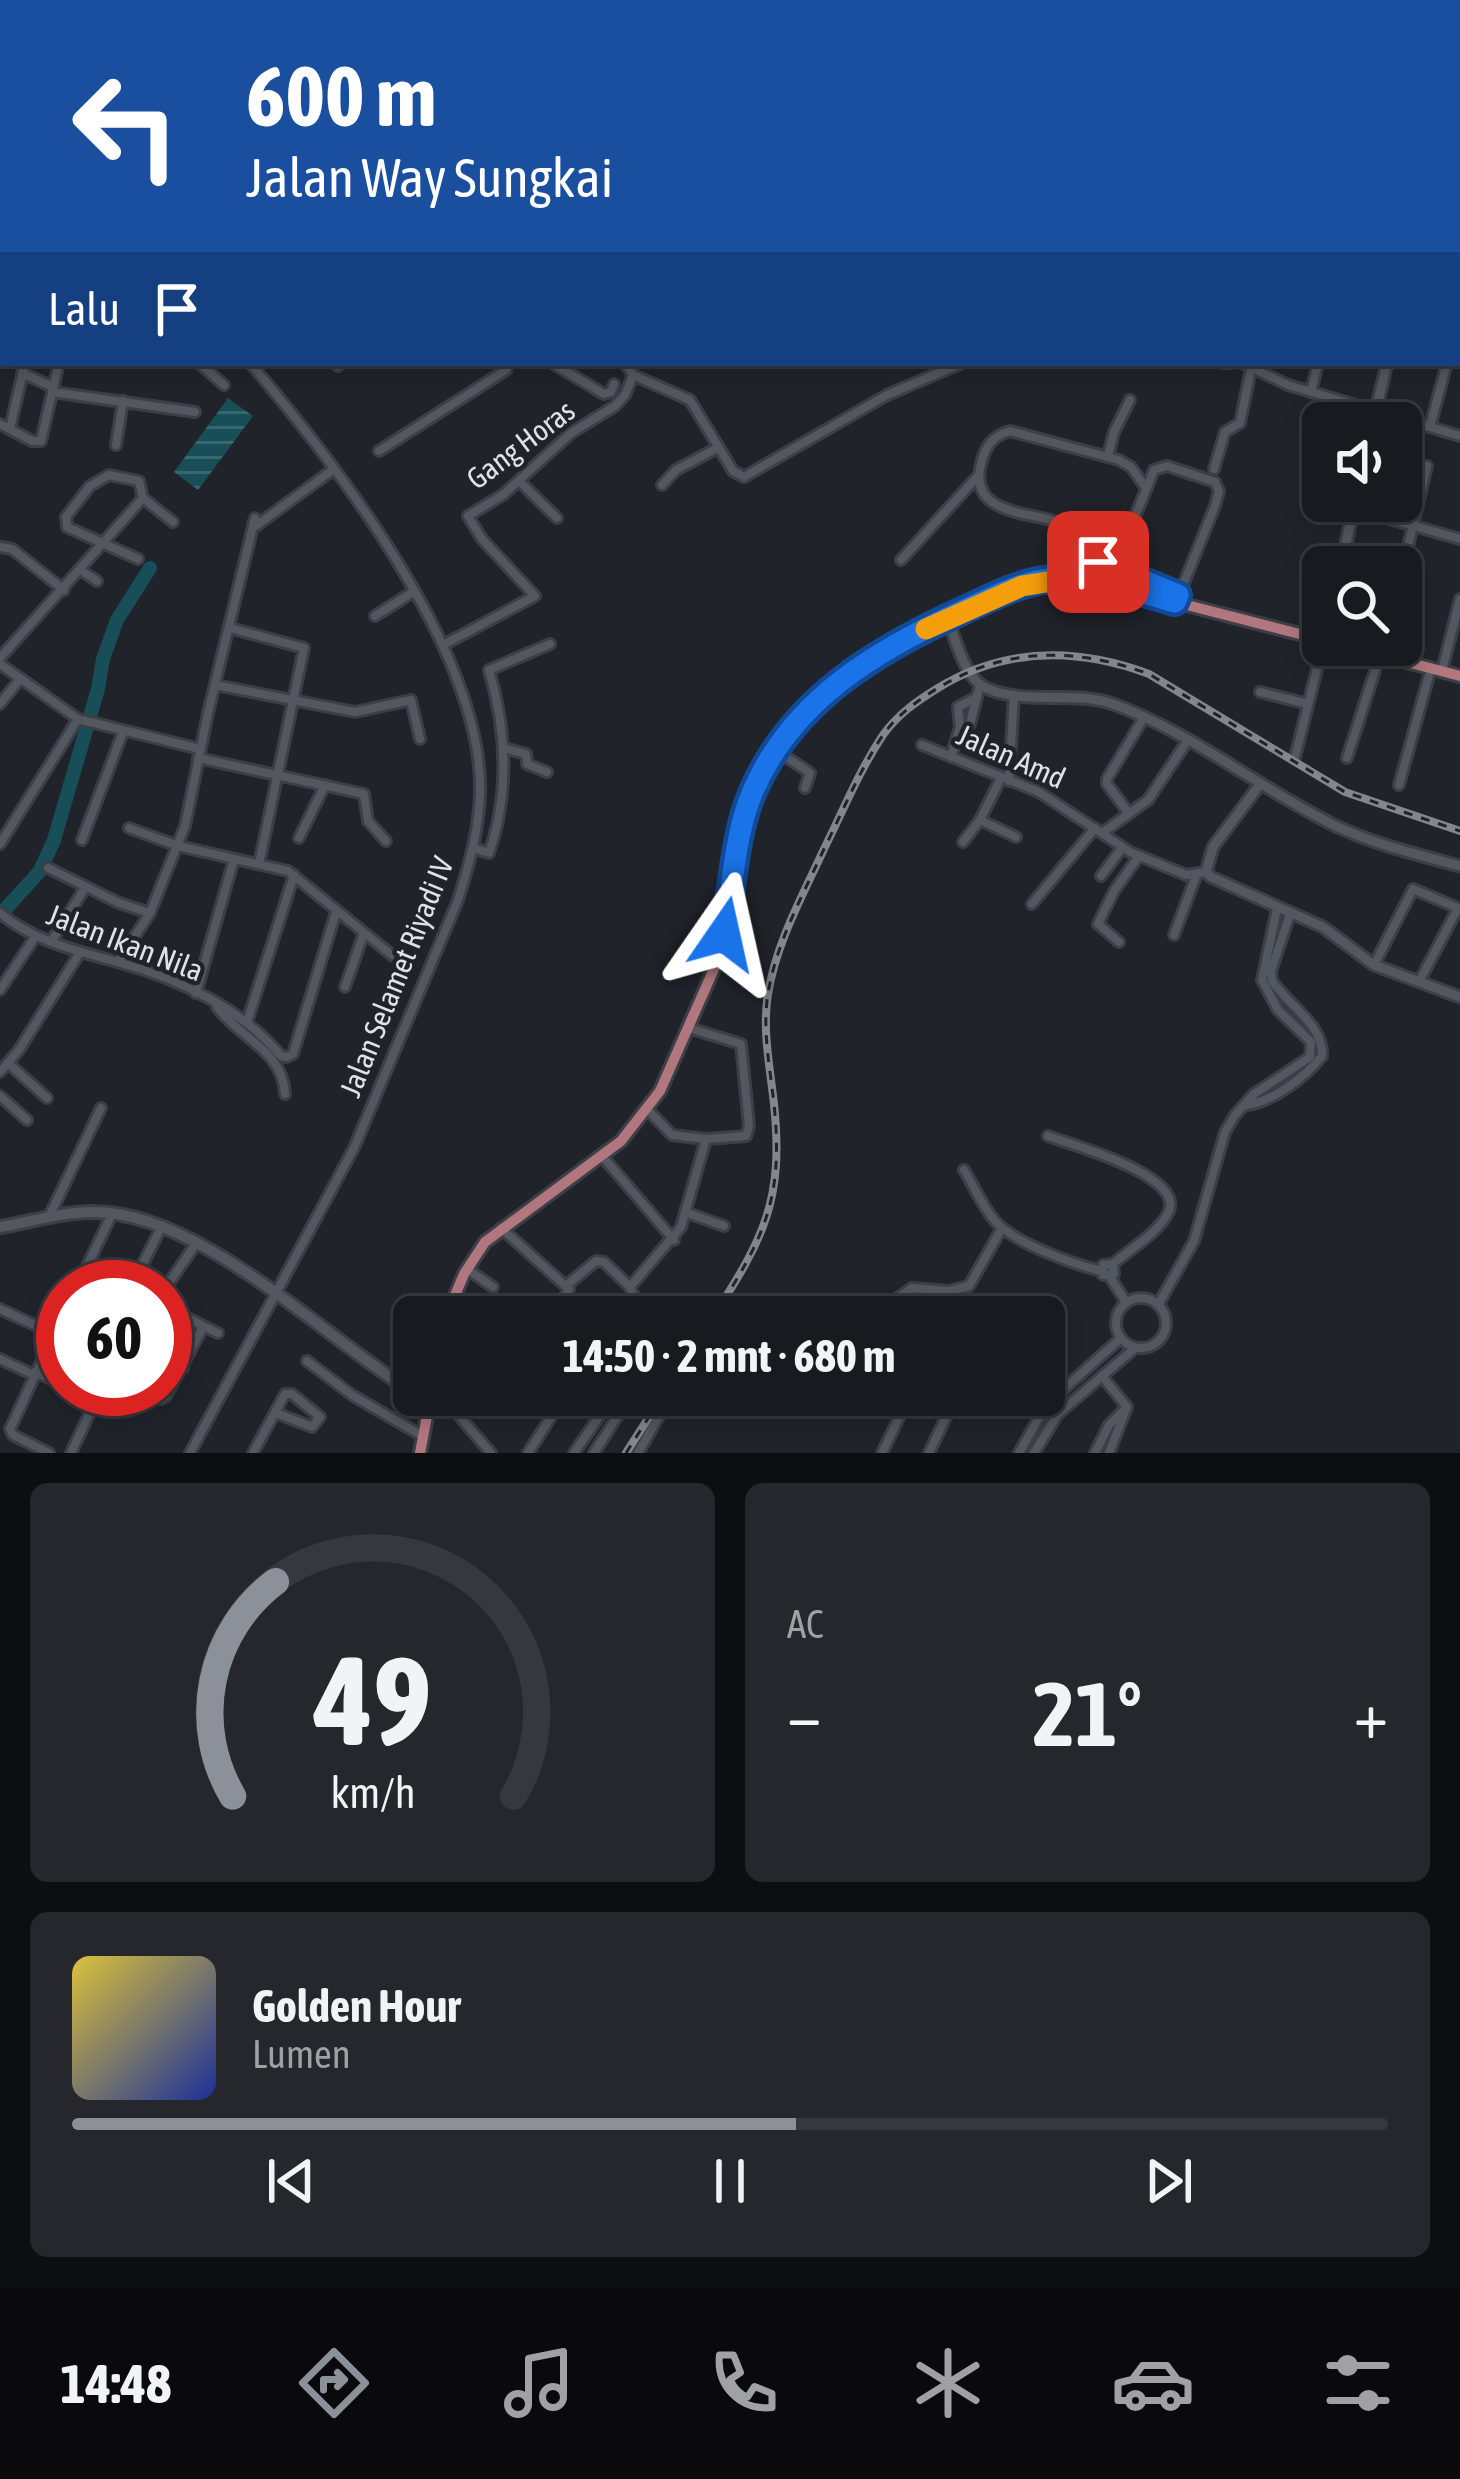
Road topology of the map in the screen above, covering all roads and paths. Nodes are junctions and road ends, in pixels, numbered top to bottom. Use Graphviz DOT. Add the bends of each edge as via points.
graph roads {
  1 [pos="58,366"];
  2 [pos="203,366"];
  3 [pos="252,366"];
  4 [pos="500,366"];
  5 [pos="557,366"];
  6 [pos="627,366"];
  7 [pos="955,366"];
  8 [pos="1246,366"];
  9 [pos="1317,366"];
  10 [pos="1386,366"];
  11 [pos="1446,366"];
  12 [pos="24,368"];
  13 [pos="1251,370"];
  14 [pos="633,375"];
  15 [pos="614,384"];
  16 [pos="224,385"];
  17 [pos="53,389"];
  18 [pos="1311,392"];
  19 [pos="1130,400"];
  20 [pos="122,401"];
  21 [pos="1347,402"];
  22 [pos="1378,402"];
  23 [pos="195,412"];
  24 [pos="1422,424"];
  25 [pos="5,426"];
  26 [pos="1430,427"];
  27 [pos="1460,436"];
  28 [pos="116,445"];
  29 [pos="719,447"];
  30 [pos="379,451"];
  31 [pos="1108,456"];
  32 [pos="1427,466"];
  33 [pos="1214,469"];
  34 [pos="334,470"];
  35 [pos="978,476"];
  36 [pos="519,481"];
  37 [pos="662,485"];
  38 [pos="1146,488"];
  39 [pos="143,498"];
  40 [pos="557,518"];
  41 [pos="173,522"];
  42 [pos="1401,522"];
  43 [pos="1412,526"];
  44 [pos="1460,538"];
  45 [pos="100,544"];
  46 [pos="1408,546"];
  47 [pos="0,547"];
  48 [pos="138,559"];
  49 [pos="901,560"];
  50 [pos="1114,568"];
  51 [pos="82,571"];
  52 [pos="97,581"];
  53 [pos="64,590"];
  54 [pos="413,592"];
  55 [pos="1177,598"];
  56 [pos="1460,599"];
  57 [pos="375,616"];
  58 [pos="947,618"];
  59 [pos="230,628"];
  60 [pos="1302,636"];
  61 [pos="445,644"];
  62 [pos="550,644"];
  63 [pos="0,661"];
  64 [pos="1317,666"];
  65 [pos="1376,666"];
  66 [pos="1422,666"];
  67 [pos="1437,670"];
  68 [pos="1460,676"];
  69 [pos="20,679"];
  70 [pos="215,685"];
  71 [pos="980,685"];
  72 [pos="1260,692"];
  73 [pos="1015,695"];
  74 [pos="977,697"];
  75 [pos="292,702"];
  76 [pos="0,704"];
  77 [pos="1308,704"];
  78 [pos="1143,718"];
  79 [pos="83,720"];
  80 [pos="970,724"];
  81 [pos="123,732"];
  82 [pos="420,740"];
  83 [pos="1188,740"];
  84 [pos="922,745"];
  85 [pos="504,748"];
  86 [pos="776,750"];
  87 [pos="199,754"];
  88 [pos="1295,757"];
  89 [pos="951,758"];
  90 [pos="1347,758"];
  91 [pos="547,772"];
  92 [pos="278,773"];
  93 [pos="1005,779"];
  94 [pos="1261,783"];
  95 [pos="326,784"];
  96 [pos="1399,785"];
  97 [pos="805,788"];
  98 [pos="480,793"];
  99 [pos="503,796"];
  100 [pos="1128,812"];
  101 [pos="980,820"];
  102 [pos="129,828"];
  103 [pos="1098,831"];
  104 [pos="1016,837"];
  105 [pos="298,838"];
  106 [pos="82,840"];
  107 [pos="386,841"];
  108 [pos="963,842"];
  109 [pos="0,844"];
  110 [pos="178,846"];
  111 [pos="473,848"];
  112 [pos="1121,848"];
  113 [pos="1139,856"];
  114 [pos="234,859"];
  115 [pos="259,864"];
  116 [pos="1460,866"];
  117 [pos="48,868"];
  118 [pos="1201,874"];
  119 [pos="294,875"];
  120 [pos="1101,876"];
  121 [pos="85,888"];
  122 [pos="1032,904"];
  123 [pos="1459,908"];
  124 [pos="1276,909"];
  125 [pos="336,912"];
  126 [pos="150,913"];
  127 [pos="1290,914"];
  128 [pos="2,915"];
  129 [pos="364,933"];
  130 [pos="1174,935"];
  131 [pos="36,936"];
  132 [pos="51,942"];
  133 [pos="1119,942"];
  134 [pos="80,954"];
  135 [pos="393,956"];
  136 [pos="118,962"];
  137 [pos="1374,965"];
  138 [pos="1266,970"];
  139 [pos="1419,982"];
  140 [pos="345,987"];
  141 [pos="0,990"];
  142 [pos="196,993"];
  143 [pos="1460,997"];
  144 [pos="216,1005"];
  145 [pos="247,1022"];
  146 [pos="689,1028"];
  147 [pos="8,1063"];
  148 [pos="0,1072"];
  149 [pos="285,1094"];
  150 [pos="0,1096"];
  151 [pos="47,1098"];
  152 [pos="101,1108"];
  153 [pos="648,1110"];
  154 [pos="28,1120"];
  155 [pos="1048,1136"];
  156 [pos="706,1139"];
  157 [pos="602,1157"];
  158 [pos="964,1170"];
  159 [pos="686,1212"];
  160 [pos="112,1214"];
  161 [pos="48,1218"];
  162 [pos="724,1226"];
  163 [pos="0,1227"];
  164 [pos="161,1228"];
  165 [pos="501,1228"];
  166 [pos="1002,1228"];
  167 [pos="674,1240"];
  168 [pos="195,1245"];
  169 [pos="89,1260"];
  170 [pos="145,1260"];
  171 [pos="185,1260"];
  172 [pos="467,1269"];
  173 [pos="1105,1274"];
  174 [pos="567,1286"];
  175 [pos="493,1287"];
  176 [pos="631,1291"];
  177 [pos="278,1294"];
  178 [pos="455,1296"];
  179 [pos="568,1296"];
  180 [pos="628,1296"];
  181 [pos="636,1296"];
  182 [pos="902,1296"];
  183 [pos="1126,1302"];
  184 [pos="1159,1305"];
  185 [pos="0,1309"];
  186 [pos="192,1320"];
  187 [pos="202,1325"];
  188 [pos="36,1326"];
  189 [pos="218,1333"];
  190 [pos="1121,1338"];
  191 [pos="1136,1347"];
  192 [pos="192,1348"];
  193 [pos="0,1359"];
  194 [pos="307,1361"];
  195 [pos="36,1371"];
  196 [pos="34,1374"];
  197 [pos="393,1375"];
  198 [pos="1102,1376"];
  199 [pos="1065,1388"];
  200 [pos="1127,1407"];
  201 [pos="1065,1408"];
  202 [pos="276,1413"];
  203 [pos="88,1416"];
  204 [pos="423,1416"];
  205 [pos="459,1416"];
  206 [pos="552,1416"];
  207 [pos="600,1416"];
  208 [pos="618,1416"];
  209 [pos="659,1416"];
  210 [pos="900,1416"];
  211 [pos="946,1416"];
  212 [pos="1040,1416"];
  213 [pos="1057,1416"];
  214 [pos="5,1432"];
  215 [pos="424,1437"];
  216 [pos="49,1453"];
  217 [pos="71,1453"];
  218 [pos="190,1453"];
  219 [pos="253,1453"];
  220 [pos="420,1453"];
  221 [pos="491,1453"];
  222 [pos="528,1453"];
  223 [pos="574,1453"];
  224 [pos="594,1453"];
  225 [pos="638,1453"];
  226 [pos="882,1453"];
  227 [pos="929,1453"];
  228 [pos="1019,1453"];
  229 [pos="1034,1453"];
  230 [pos="1096,1453"];
  231 [pos="1109,1453"];
  1 -- 17 [label="street"];
  2 -- 16 [label="street"];
  3 -- 34 [label="street, Jalan Selamet Riyadi IV"];
  4 -- 30 [label="street"];
  5 -- 15 [label="street" via="604,394"];
  6 -- 14 [label="street"];
  7 -- 29 [label="street" via="886,395 744,477"];
  8 -- 13 [label="street"];
  9 -- 18 [label="street"];
  10 -- 22 [label="street"];
  11 -- 26 [label="street"];
  12 -- 17 [label="street"];
  12 -- 25 [label="street"];
  13 -- 18 [label="street"];
  13 -- 33 [label="street" via="1240,423 1225,433"];
  14 -- 29 [label="street" via="689,398"];
  14 -- 36 [label="street, Gang Horas" via="619,402"];
  17 -- 20 [label="street"];
  17 -- 25 [label="street" via="40,441"];
  18 -- 21 [label="street"];
  19 -- 31 [label="street"];
  20 -- 23 [label="street"];
  20 -- 28 [label="street"];
  24 -- 26 [label="street"];
  26 -- 27 [label="street"];
  29 -- 37 [label="street"];
  31 -- 35 [label="street" via="1010,431 986,448"];
  31 -- 38 [label="street" via="1131,467"];
  32 -- 43 [label="street"];
  34 -- 54 [label="street, Jalan Selamet Riyadi IV"];
  34 -- 59 [label="street" via="254,523"];
  35 -- 49 [label="street"];
  35 -- 50 [label="street" via="1005,510 1059,523"];
  36 -- 40 [label="street"];
  36 -- 61 [label="street, Gang Horas" via="467,517 536,596"];
  38 -- 50 [label="street"];
  38 -- 55 [label="street" via="1160,466 1218,486"];
  39 -- 41 [label="street"];
  39 -- 45 [label="street"];
  39 -- 45 [label="street" via="139,481 109,475 77,499 67,527"];
  42 -- 43 [label="street"];
  43 -- 44 [label="street"];
  43 -- 46 [label="street"];
  45 -- 48 [label="street"];
  45 -- 51 [label="street"];
  47 -- 53 [label="street"];
  50 -- 55 [label="street"];
  51 -- 52 [label="street"];
  51 -- 53 [label="street"];
  53 -- 63 [label="street"];
  54 -- 57 [label="street"];
  54 -- 61 [label="street, Jalan Selamet Riyadi IV"];
  55 -- 58 [label="main road" via="1052,578"];
  55 -- 60 [label="main road"];
  56 -- 67 [label="street"];
  58 -- 71 [label="street"];
  58 -- 86 [label="main road" via="842,677"];
  59 -- 70 [label="street"];
  59 -- 75 [label="street" via="303,646"];
  61 -- 98 [label="street, Jalan Selamet Riyadi IV" via="473,732"];
  62 -- 85 [label="street" via="489,670"];
  63 -- 69 [label="street"];
  64 -- 77 [label="street"];
  65 -- 90 [label="street"];
  66 -- 67 [label="main road"];
  67 -- 68 [label="main road"];
  67 -- 96 [label="street"];
  69 -- 76 [label="street"];
  69 -- 79 [label="street"];
  70 -- 75 [label="street"];
  70 -- 87 [label="street"];
  71 -- 73 [label="street"];
  71 -- 74 [label="street"];
  72 -- 77 [label="street"];
  73 -- 78 [label="street" via="1096,700"];
  73 -- 93 [label="street"];
  74 -- 80 [label="street"];
  74 -- 89 [label="street" via="958,707"];
  75 -- 82 [label="street" via="355,712 411,700"];
  75 -- 92 [label="street"];
  77 -- 88 [label="street"];
  78 -- 83 [label="street"];
  78 -- 100 [label="street" via="1107,779"];
  79 -- 81 [label="street"];
  79 -- 109 [label="street"];
  81 -- 87 [label="street"];
  81 -- 106 [label="street"];
  83 -- 94 [label="street"];
  83 -- 100 [label="street" via="1148,800"];
  84 -- 89 [label="street, Jalan Amd"];
  85 -- 91 [label="street"];
  85 -- 99 [label="street"];
  86 -- 97 [label="street" via="810,773"];
  86 -- 146 [label="main road" via="751,795 717,962"];
  87 -- 92 [label="street"];
  87 -- 110 [label="street"];
  89 -- 93 [label="street, Jalan Amd"];
  92 -- 95 [label="street"];
  92 -- 115 [label="street"];
  93 -- 101 [label="street"];
  93 -- 103 [label="street, Jalan Amd"];
  94 -- 116 [label="street" via="1367,839"];
  94 -- 118 [label="street"];
  95 -- 105 [label="street"];
  95 -- 107 [label="street" via="364,794 368,821"];
  98 -- 99 [label="street"];
  98 -- 111 [label="street, Jalan Selamet Riyadi IV"];
  99 -- 111 [label="street" via="489,853"];
  100 -- 103 [label="street"];
  101 -- 104 [label="street"];
  101 -- 108 [label="street"];
  102 -- 110 [label="street"];
  103 -- 112 [label="street, Jalan Amd"];
  103 -- 122 [label="street"];
  110 -- 114 [label="street"];
  110 -- 126 [label="street"];
  111 -- 177 [label="street, Jalan Selamet Riyadi IV" via="354,1148"];
  112 -- 113 [label="street, Jalan Amd"];
  112 -- 120 [label="street"];
  113 -- 118 [label="street, Jalan Amd"];
  113 -- 133 [label="street" via="1098,924"];
  114 -- 115 [label="street"];
  114 -- 142 [label="street"];
  115 -- 119 [label="street"];
  117 -- 121 [label="street"];
  118 -- 124 [label="street"];
  118 -- 130 [label="street"];
  119 -- 125 [label="street"];
  119 -- 145 [label="street"];
  121 -- 126 [label="street"];
  121 -- 132 [label="street"];
  123 -- 137 [label="street" via="1413,889"];
  123 -- 139 [label="street"];
  124 -- 127 [label="street"];
  124 -- 138 [label="street"];
  125 -- 129 [label="street"];
  125 -- 145 [label="street, Jalan Ikan Nila" via="290,1056"];
  126 -- 136 [label="street"];
  127 -- 137 [label="street" via="1323,927"];
  127 -- 138 [label="street"];
  128 -- 131 [label="street, Jalan Ikan Nila"];
  129 -- 135 [label="street"];
  129 -- 140 [label="street"];
  131 -- 132 [label="street, Jalan Ikan Nila"];
  131 -- 141 [label="street"];
  132 -- 134 [label="street, Jalan Ikan Nila"];
  134 -- 136 [label="street, Jalan Ikan Nila"];
  134 -- 147 [label="street"];
  136 -- 142 [label="street, Jalan Ikan Nila"];
  137 -- 139 [label="street"];
  138 -- 184 [label="street" via="1314,1029 1322,1056 1246,1106 1225,1132 1194,1240"];
  139 -- 143 [label="street"];
  142 -- 144 [label="street, Jalan Ikan Nila"];
  144 -- 145 [label="street, Jalan Ikan Nila"];
  144 -- 149 [label="street" via="262,1047"];
  146 -- 153 [label="main road"];
  146 -- 156 [label="street" via="741,1044 747,1133"];
  147 -- 148 [label="street"];
  147 -- 151 [label="street"];
  150 -- 154 [label="street"];
  152 -- 161 [label="street"];
  153 -- 156 [label="street" via="672,1135"];
  153 -- 157 [label="main road"];
  155 -- 173 [label="street" via="1150,1175 1168,1190 1165,1218"];
  156 -- 159 [label="street"];
  157 -- 165 [label="main road"];
  157 -- 167 [label="street"];
  158 -- 166 [label="street"];
  159 -- 162 [label="street"];
  159 -- 167 [label="street"];
  160 -- 161 [label="main road"];
  160 -- 164 [label="main road"];
  160 -- 169 [label="street"];
  161 -- 163 [label="main road"];
  164 -- 168 [label="main road"];
  164 -- 170 [label="street"];
  165 -- 172 [label="main road"];
  165 -- 174 [label="street"];
  166 -- 173 [label="street"];
  166 -- 182 [label="street" via="969,1286 912,1288"];
  167 -- 176 [label="street"];
  168 -- 171 [label="street"];
  168 -- 177 [label="main road"];
  172 -- 175 [label="street"];
  172 -- 178 [label="main road"];
  173 -- 183 [label="street"];
  174 -- 176 [label="street" via="596,1261"];
  174 -- 179 [label="street"];
  176 -- 180 [label="street"];
  176 -- 181 [label="street"];
  177 -- 197 [label="main road"];
  177 -- 218 [label="street, Jalan Selamet Riyadi IV"];
  183 -- 184 [label="street"];
  183 -- 190 [label="street" via="1116,1326"];
  184 -- 191 [label="street" via="1164,1332"];
  185 -- 188 [label="street"];
  186 -- 187 [label="street"];
  187 -- 189 [label="street"];
  187 -- 192 [label="street"];
  190 -- 191 [label="street"];
  190 -- 199 [label="street"];
  191 -- 198 [label="street"];
  193 -- 196 [label="street"];
  194 -- 215 [label="street"];
  195 -- 196 [label="street"];
  196 -- 214 [label="street"];
  198 -- 200 [label="street"];
  198 -- 201 [label="street"];
  200 -- 230 [label="street"];
  200 -- 231 [label="street"];
  202 -- 202 [label="street" via="288,1393 320,1418 312,1427"];
  202 -- 219 [label="street"];
  203 -- 217 [label="street"];
  204 -- 215 [label="main road"];
  205 -- 221 [label="street"];
  206 -- 222 [label="street"];
  207 -- 223 [label="street"];
  208 -- 224 [label="street"];
  209 -- 225 [label="street"];
  210 -- 226 [label="street"];
  211 -- 227 [label="street"];
  212 -- 228 [label="street"];
  213 -- 229 [label="street"];
  214 -- 216 [label="street"];
  215 -- 220 [label="main road"];
}
